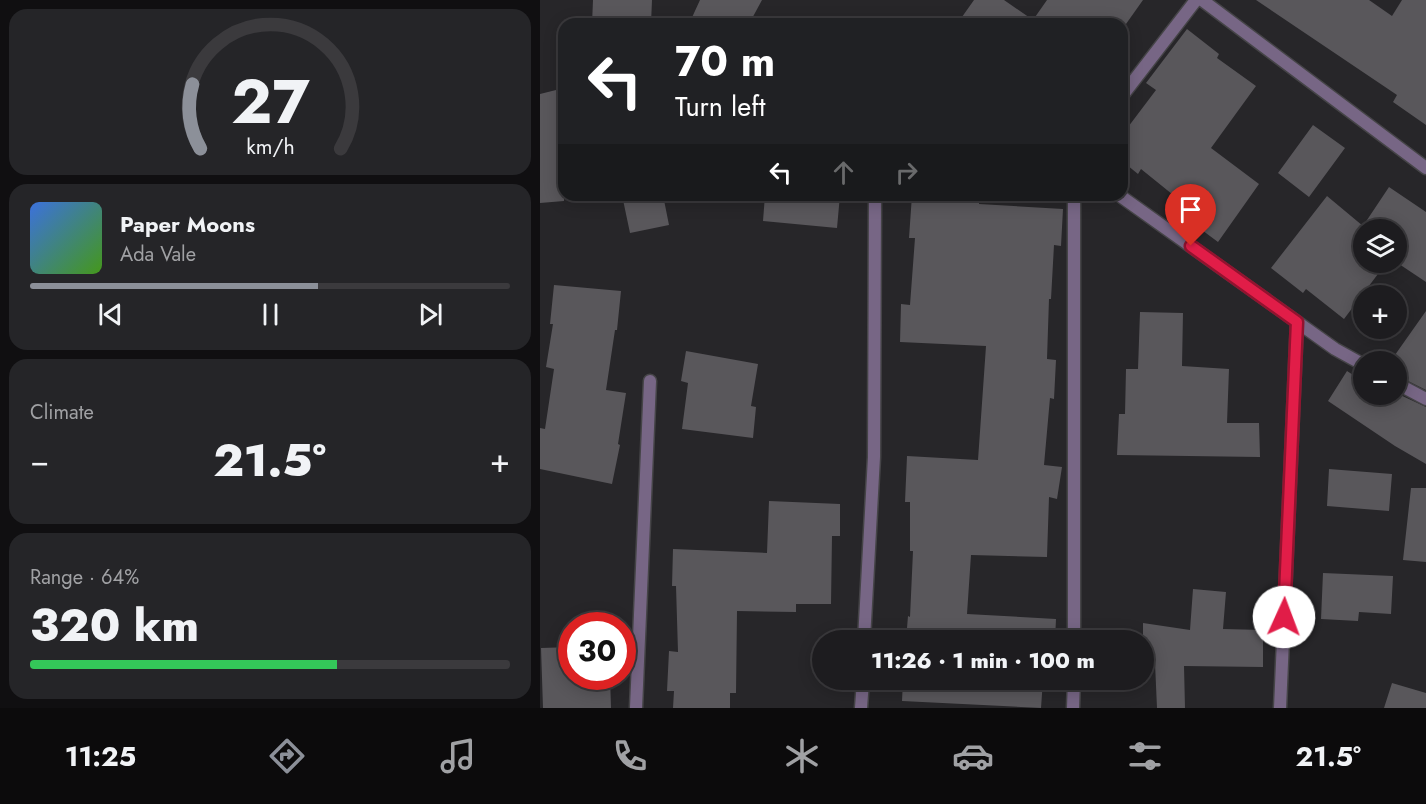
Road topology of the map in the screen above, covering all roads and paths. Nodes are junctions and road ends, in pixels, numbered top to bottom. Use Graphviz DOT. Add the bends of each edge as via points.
graph roads {
  1 [pos="1196,0"];
  2 [pos="1202,0"];
  3 [pos="1128,88"];
  4 [pos="1426,168"];
  5 [pos="875,201"];
  6 [pos="1074,201"];
  7 [pos="1127,201"];
  8 [pos="1297,322"];
  9 [pos="1353,359"];
  10 [pos="650,381"];
  11 [pos="1407,388"];
  12 [pos="1426,399"];
  13 [pos="865,630"];
  14 [pos="1074,630"];
  15 [pos="862,690"];
  16 [pos="1074,690"];
  17 [pos="636,708"];
  18 [pos="861,708"];
  19 [pos="1073,708"];
  20 [pos="1280,708"];
  1 -- 3 [label="street"];
  2 -- 4 [label="street"];
  5 -- 13 [label="street" via="874,457"];
  6 -- 14 [label="street"];
  7 -- 8 [label="street"];
  8 -- 9 [label="street"];
  8 -- 20 [label="street"];
  10 -- 17 [label="street"];
  11 -- 12 [label="street"];
  15 -- 18 [label="street"];
  16 -- 19 [label="street"];
}
